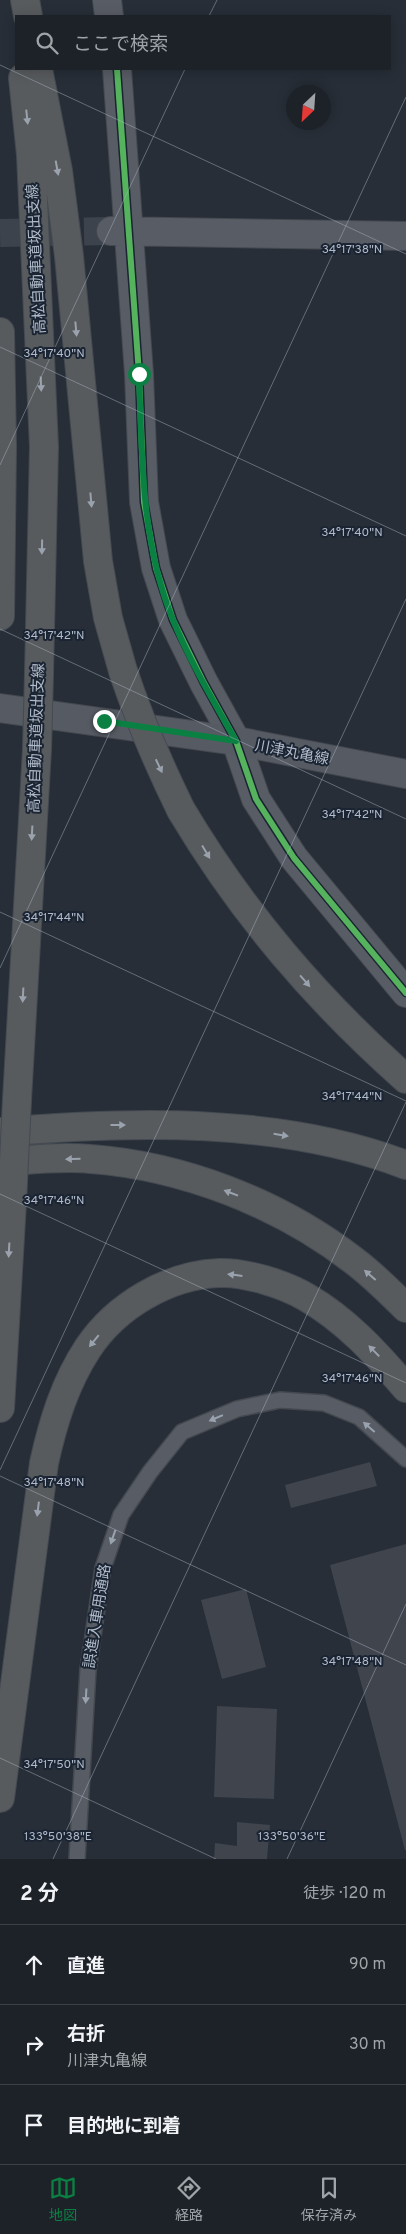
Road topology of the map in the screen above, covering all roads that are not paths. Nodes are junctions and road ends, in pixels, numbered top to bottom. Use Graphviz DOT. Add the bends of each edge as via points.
graph roads {
  1 [pos="15,0"];
  2 [pos="25,0"];
  3 [pos="107,0"];
  4 [pos="17,15"];
  5 [pos="28,15"];
  6 [pos="109,15"];
  7 [pos="22,70"];
  8 [pos="38,70"];
  9 [pos="117,70"];
  10 [pos="119,231"];
  11 [pos="406,236"];
  12 [pos="0,332"];
  13 [pos="0,616"];
  14 [pos="0,708"];
  15 [pos="236,741"];
  16 [pos="406,774"];
  17 [pos="406,993"];
  18 [pos="406,1079"];
  19 [pos="0,1132"];
  20 [pos="0,1162"];
  21 [pos="406,1165"];
  22 [pos="406,1308"];
  23 [pos="406,1388"];
  24 [pos="0,1408"];
  25 [pos="406,1459"];
  26 [pos="0,1798"];
  27 [pos="77,1859"];
  1 -- 4 [label="highway"];
  2 -- 5 [label="highway"];
  3 -- 6 [label="street"];
  7 -- 24 [label="highway, 高松自動車道坂出支線, one-way, bridge" via="31,154 43,438 37,749"];
  8 -- 18 [label="highway, one-way, bridge" via="58,170 69,256 98,561 108,618 139,719 159,766 210,858 279,952 317,995"];
  9 -- 10 [label="street" via="124,154"];
  10 -- 11 [label="street"];
  10 -- 15 [label="street" via="139,374 144,502 156,568 173,620"];
  12 -- 13 [label="highway"];
  14 -- 15 [label="main road, 川津丸亀線"];
  15 -- 16 [label="main road, 川津丸亀線"];
  15 -- 17 [label="street" via="256,799 294,858"];
  19 -- 21 [label="highway, one-way" via="109,1125 218,1128 321,1141"];
  22 -- 20 [label="highway, one-way" via="352,1260 319,1236 246,1198 208,1184 169,1172 90,1158"];
  23 -- 26 [label="highway, one-way" via="357,1333 330,1312 304,1295 249,1277 220,1273 188,1278 132,1304 109,1322 74,1372 51,1430 42,1473"];
  25 -- 27 [label="lane, 誤進入車用通路, one-way" via="359,1418 324,1403 280,1400 237,1409 182,1432 121,1515 103,1568 88,1670"];
}
